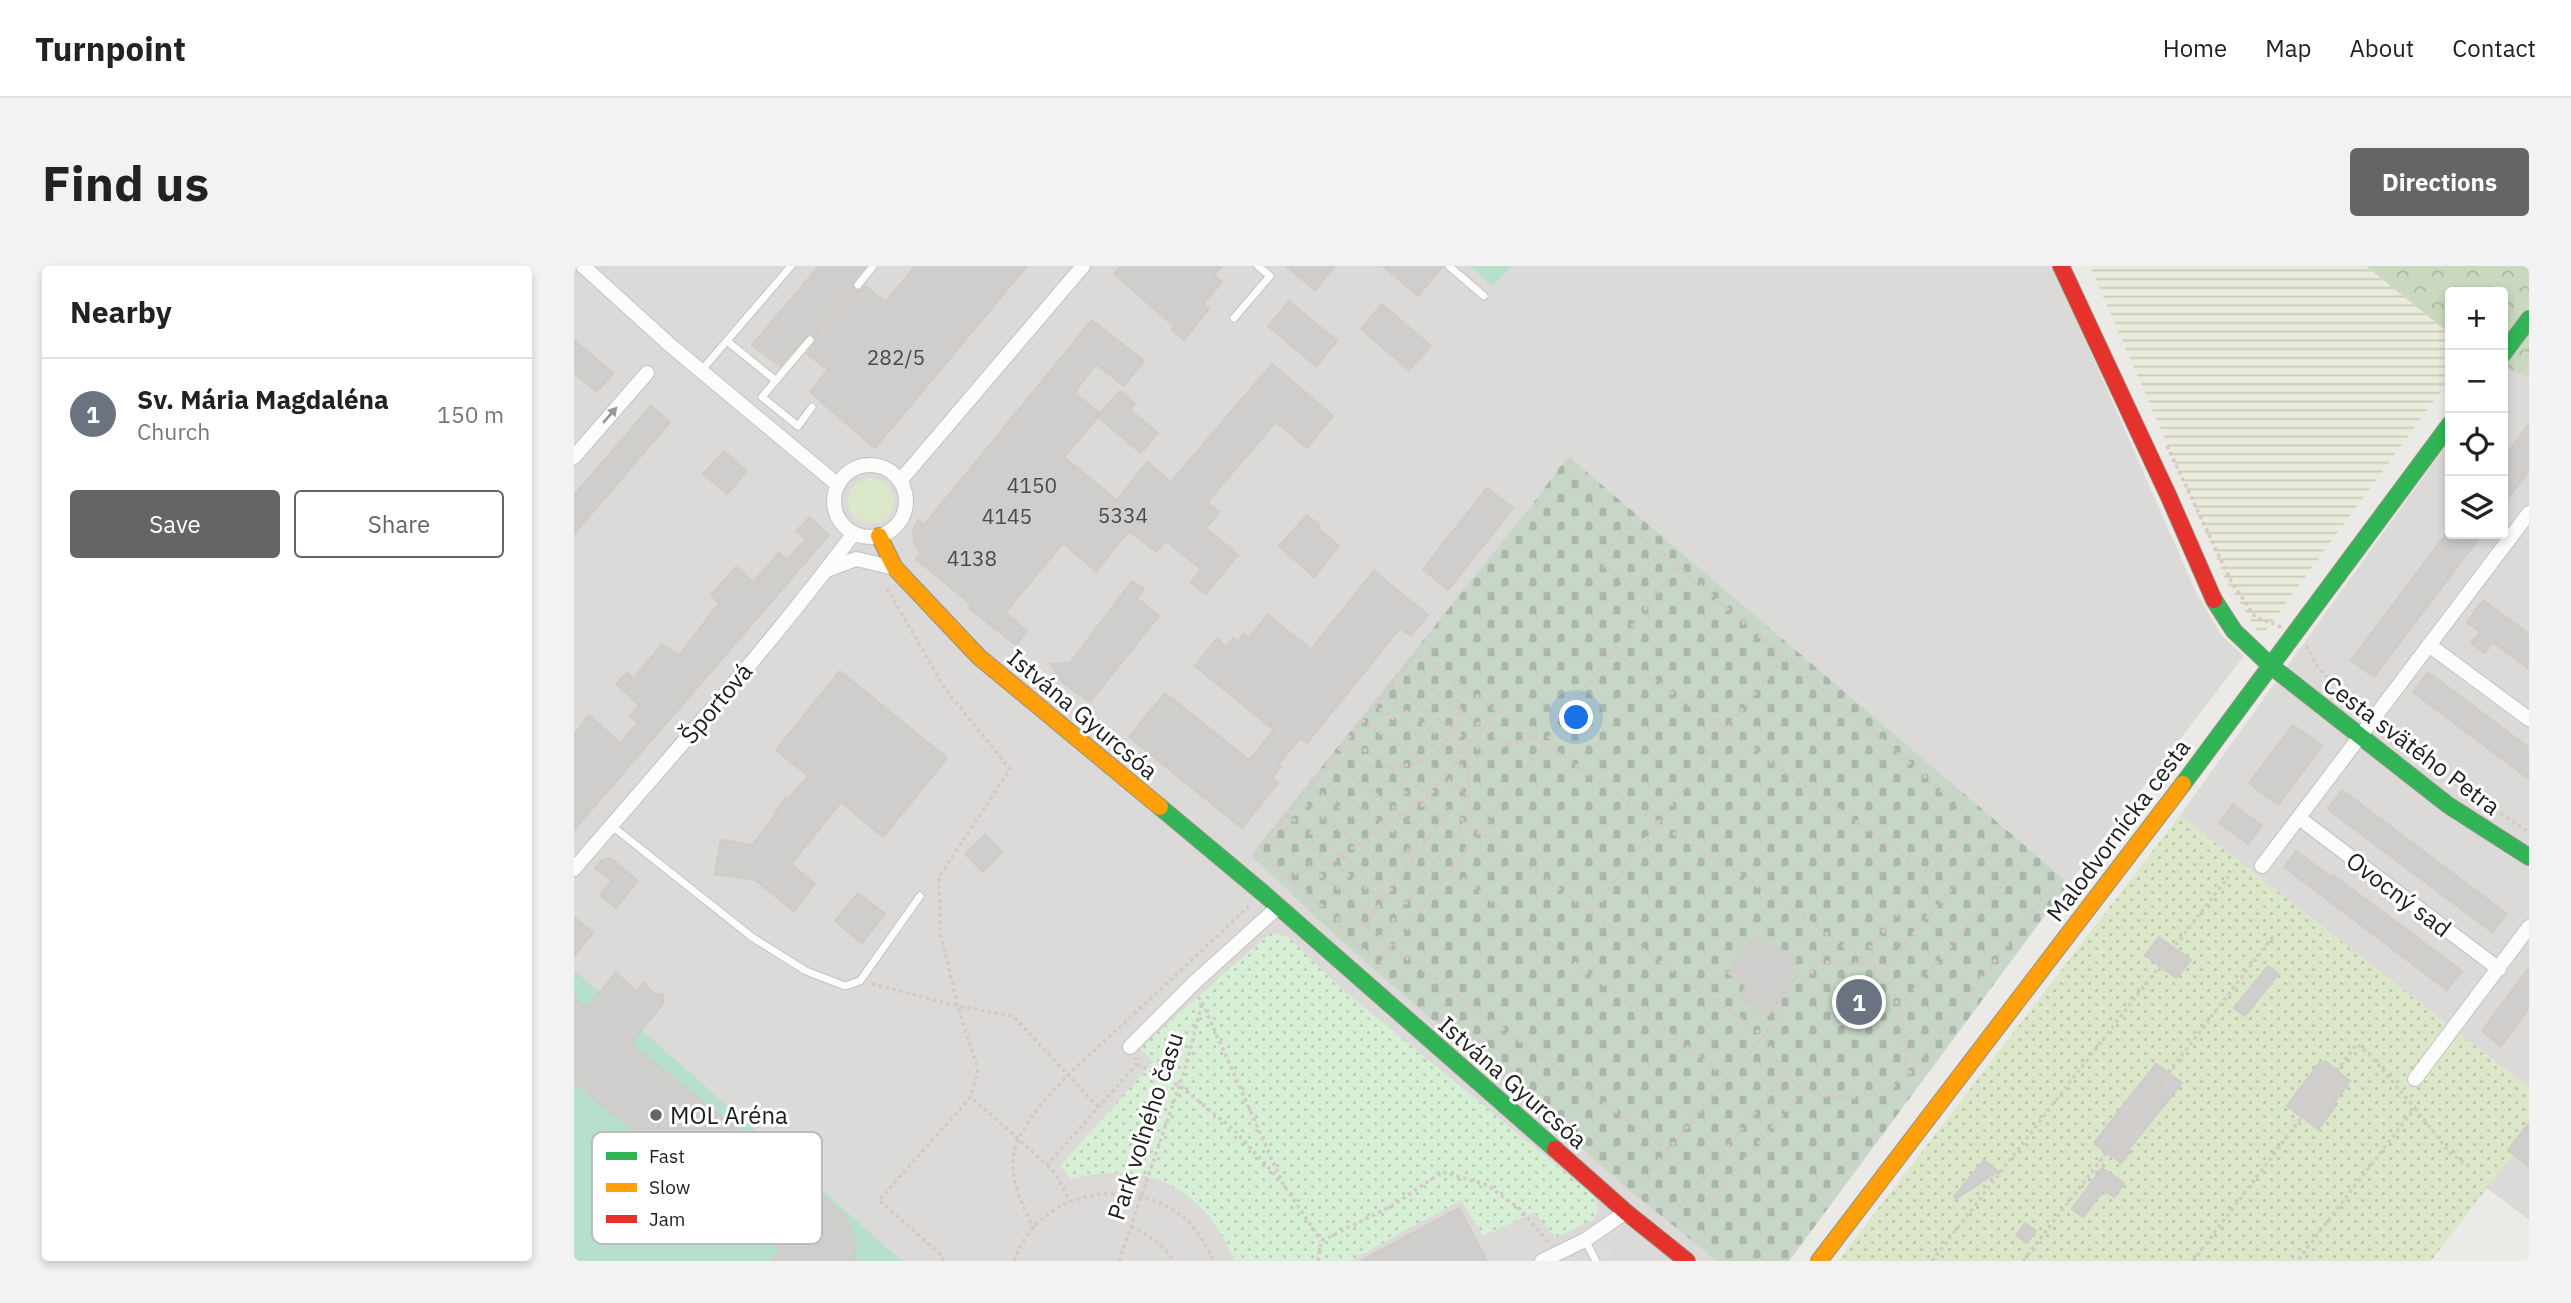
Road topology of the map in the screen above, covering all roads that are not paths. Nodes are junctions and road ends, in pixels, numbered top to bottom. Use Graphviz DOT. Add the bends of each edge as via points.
graph roads {
  1 [pos="583,266"];
  2 [pos="791,266"];
  3 [pos="873,266"];
  4 [pos="1083,266"];
  5 [pos="1449,266"];
  6 [pos="2061,266"];
  7 [pos="1260,267"];
  8 [pos="858,285"];
  9 [pos="1483,296"];
  10 [pos="1234,318"];
  11 [pos="2529,319"];
  12 [pos="810,340"];
  13 [pos="727,341"];
  14 [pos="2506,350"];
  15 [pos="701,371"];
  16 [pos="647,373"];
  17 [pos="775,380"];
  18 [pos="812,407"];
  19 [pos="2445,431"];
  20 [pos="574,457"];
  21 [pos="900,481"];
  22 [pos="838,485"];
  23 [pos="2529,513"];
  24 [pos="854,533"];
  25 [pos="879,536"];
  26 [pos="895,568"];
  27 [pos="826,570"];
  28 [pos="2429,645"];
  29 [pos="2271,666"];
  30 [pos="2529,719"];
  31 [pos="2360,737"];
  32 [pos="2299,818"];
  33 [pos="611,825"];
  34 [pos="2529,857"];
  35 [pos="2262,866"];
  36 [pos="574,869"];
  37 [pos="920,896"];
  38 [pos="1278,907"];
  39 [pos="2529,927"];
  40 [pos="2498,969"];
  41 [pos="1130,1047"];
  42 [pos="2415,1079"];
  43 [pos="1626,1212"];
  44 [pos="1585,1240"];
  45 [pos="1542,1261"];
  46 [pos="1596,1261"];
  47 [pos="1687,1261"];
  48 [pos="1819,1261"];
  1 -- 15 [label="street"];
  2 -- 13 [label="lane"];
  3 -- 8 [label="lane"];
  4 -- 21 [label="street"];
  5 -- 9 [label="lane"];
  6 -- 29 [label="street, Cesta svätého Petra" via="2208,590 2234,631"];
  7 -- 10 [label="lane" via="1270,276"];
  11 -- 14 [label="street"];
  12 -- 17 [label="lane"];
  13 -- 15 [label="lane"];
  13 -- 17 [label="lane"];
  15 -- 22 [label="street"];
  20 -- 16 [label="street, one-way"];
  17 -- 18 [label="lane" via="762,397 798,426"];
  19 -- 29 [label="street, Malodvornícka cesta"];
  21 -- 22 [label="street" via="886,469 868,466 850,471"];
  21 -- 25 [label="street" via="905,491 904,514 889,532"];
  22 -- 24 [label="street" via="836,512"];
  23 -- 28 [label="street"];
  24 -- 25 [label="street"];
  24 -- 27 [label="street, Športová"];
  25 -- 26 [label="street, Istvána Gyurcsóa"];
  26 -- 27 [label="street" via="856,559"];
  26 -- 38 [label="street, Istvána Gyurcsóa" via="979,657"];
  27 -- 33 [label="street, Športová"];
  28 -- 30 [label="street"];
  28 -- 31 [label="street"];
  29 -- 31 [label="street, Cesta svätého Petra"];
  29 -- 48 [label="street, Malodvornícka cesta"];
  31 -- 32 [label="street"];
  31 -- 34 [label="street, Cesta svätého Petra" via="2448,805"];
  32 -- 35 [label="street"];
  32 -- 40 [label="street, Ovocný sad"];
  33 -- 36 [label="street, Športová"];
  33 -- 37 [label="lane" via="752,937 806,971 845,986 860,981"];
  38 -- 41 [label="street"];
  38 -- 43 [label="street, Istvána Gyurcsóa"];
  39 -- 40 [label="street"];
  40 -- 42 [label="street"];
  43 -- 44 [label="street"];
  43 -- 47 [label="street, Istvána Gyurcsóa"];
  44 -- 45 [label="street"];
  44 -- 46 [label="lane"];
}
